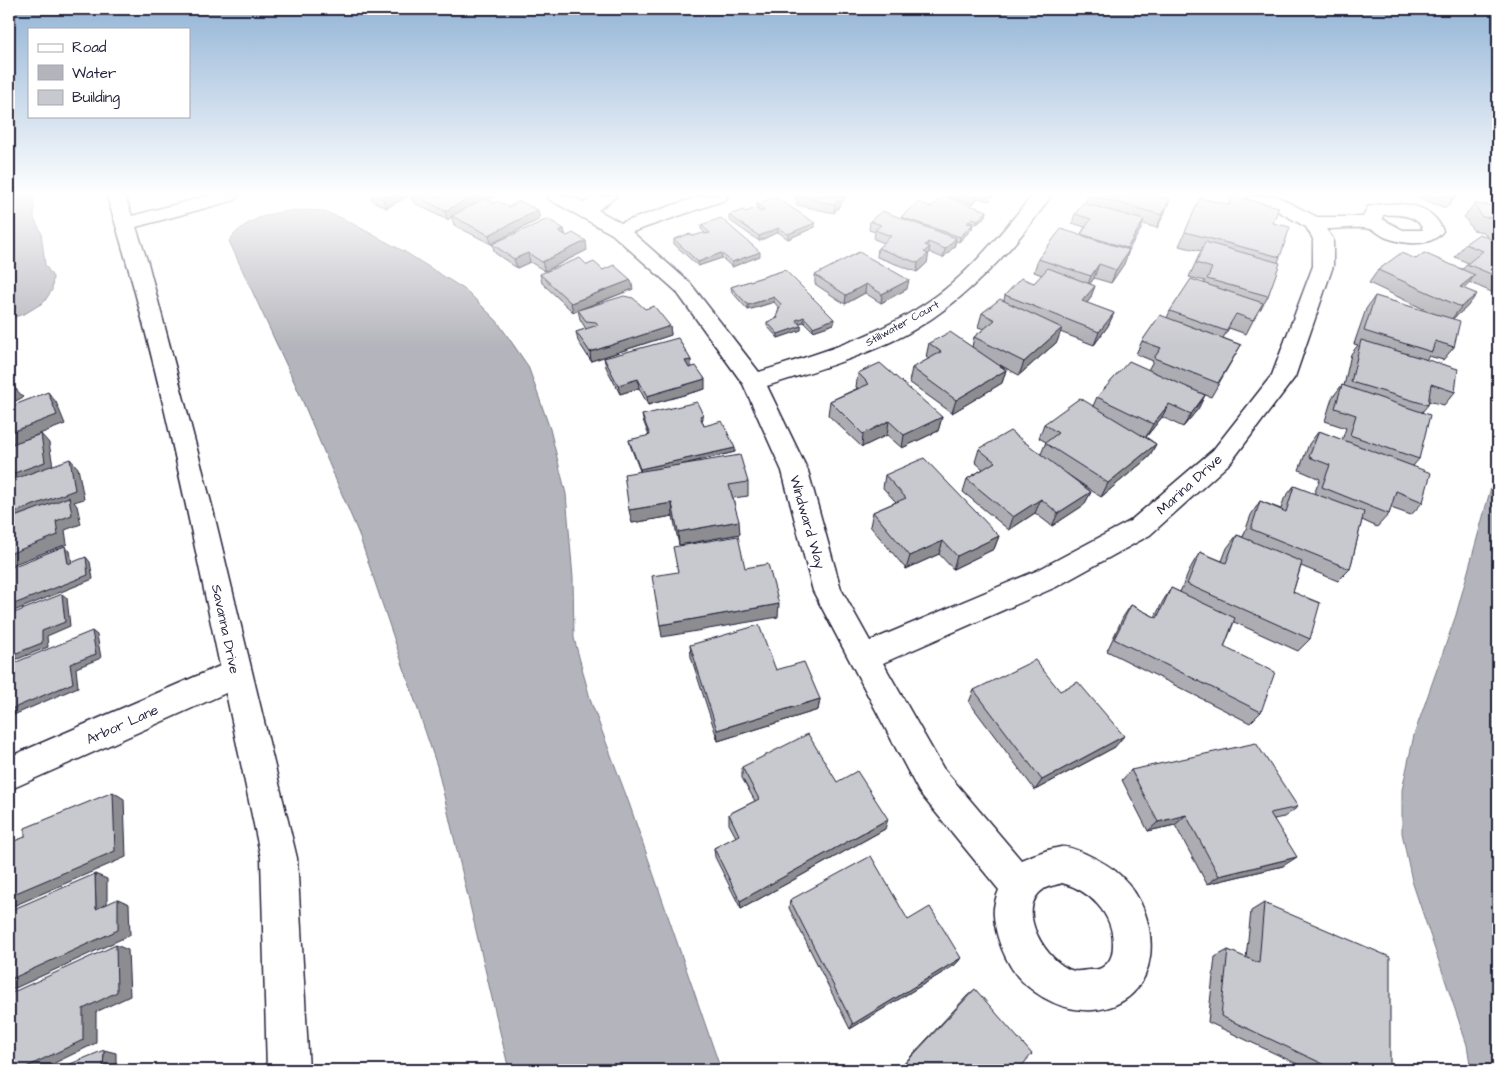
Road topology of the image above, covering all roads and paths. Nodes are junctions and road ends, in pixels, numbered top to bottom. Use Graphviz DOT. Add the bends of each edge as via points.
graph roads {
  1 [pos="132,246"];
  2 [pos="638,246"];
  3 [pos="999,246"];
  4 [pos="1323,246"];
  5 [pos="754,382"];
  6 [pos="863,658"];
  7 [pos="236,674"];
  8 [pos="9,774"];
  9 [pos="1019,886"];
  10 [pos="288,1070"];
  1 -- 7 [label="street, Savanna Drive" via="200,510"];
  2 -- 5 [label="street, Windward Way" via="684,287"];
  3 -- 5 [label="street, Stillwater Court" via="982,267 936,306 874,342"];
  4 -- 6 [label="street, Marina Drive" via="1323,266 1283,377 1222,456 1140,528 1046,579"];
  5 -- 6 [label="street, Windward Way" via="794,471 827,591"];
  6 -- 9 [label="street, Windward Way" via="931,780"];
  7 -- 8 [label="street, Arbor Lane"];
  7 -- 10 [label="street, Savanna Drive" via="279,858"];
}
